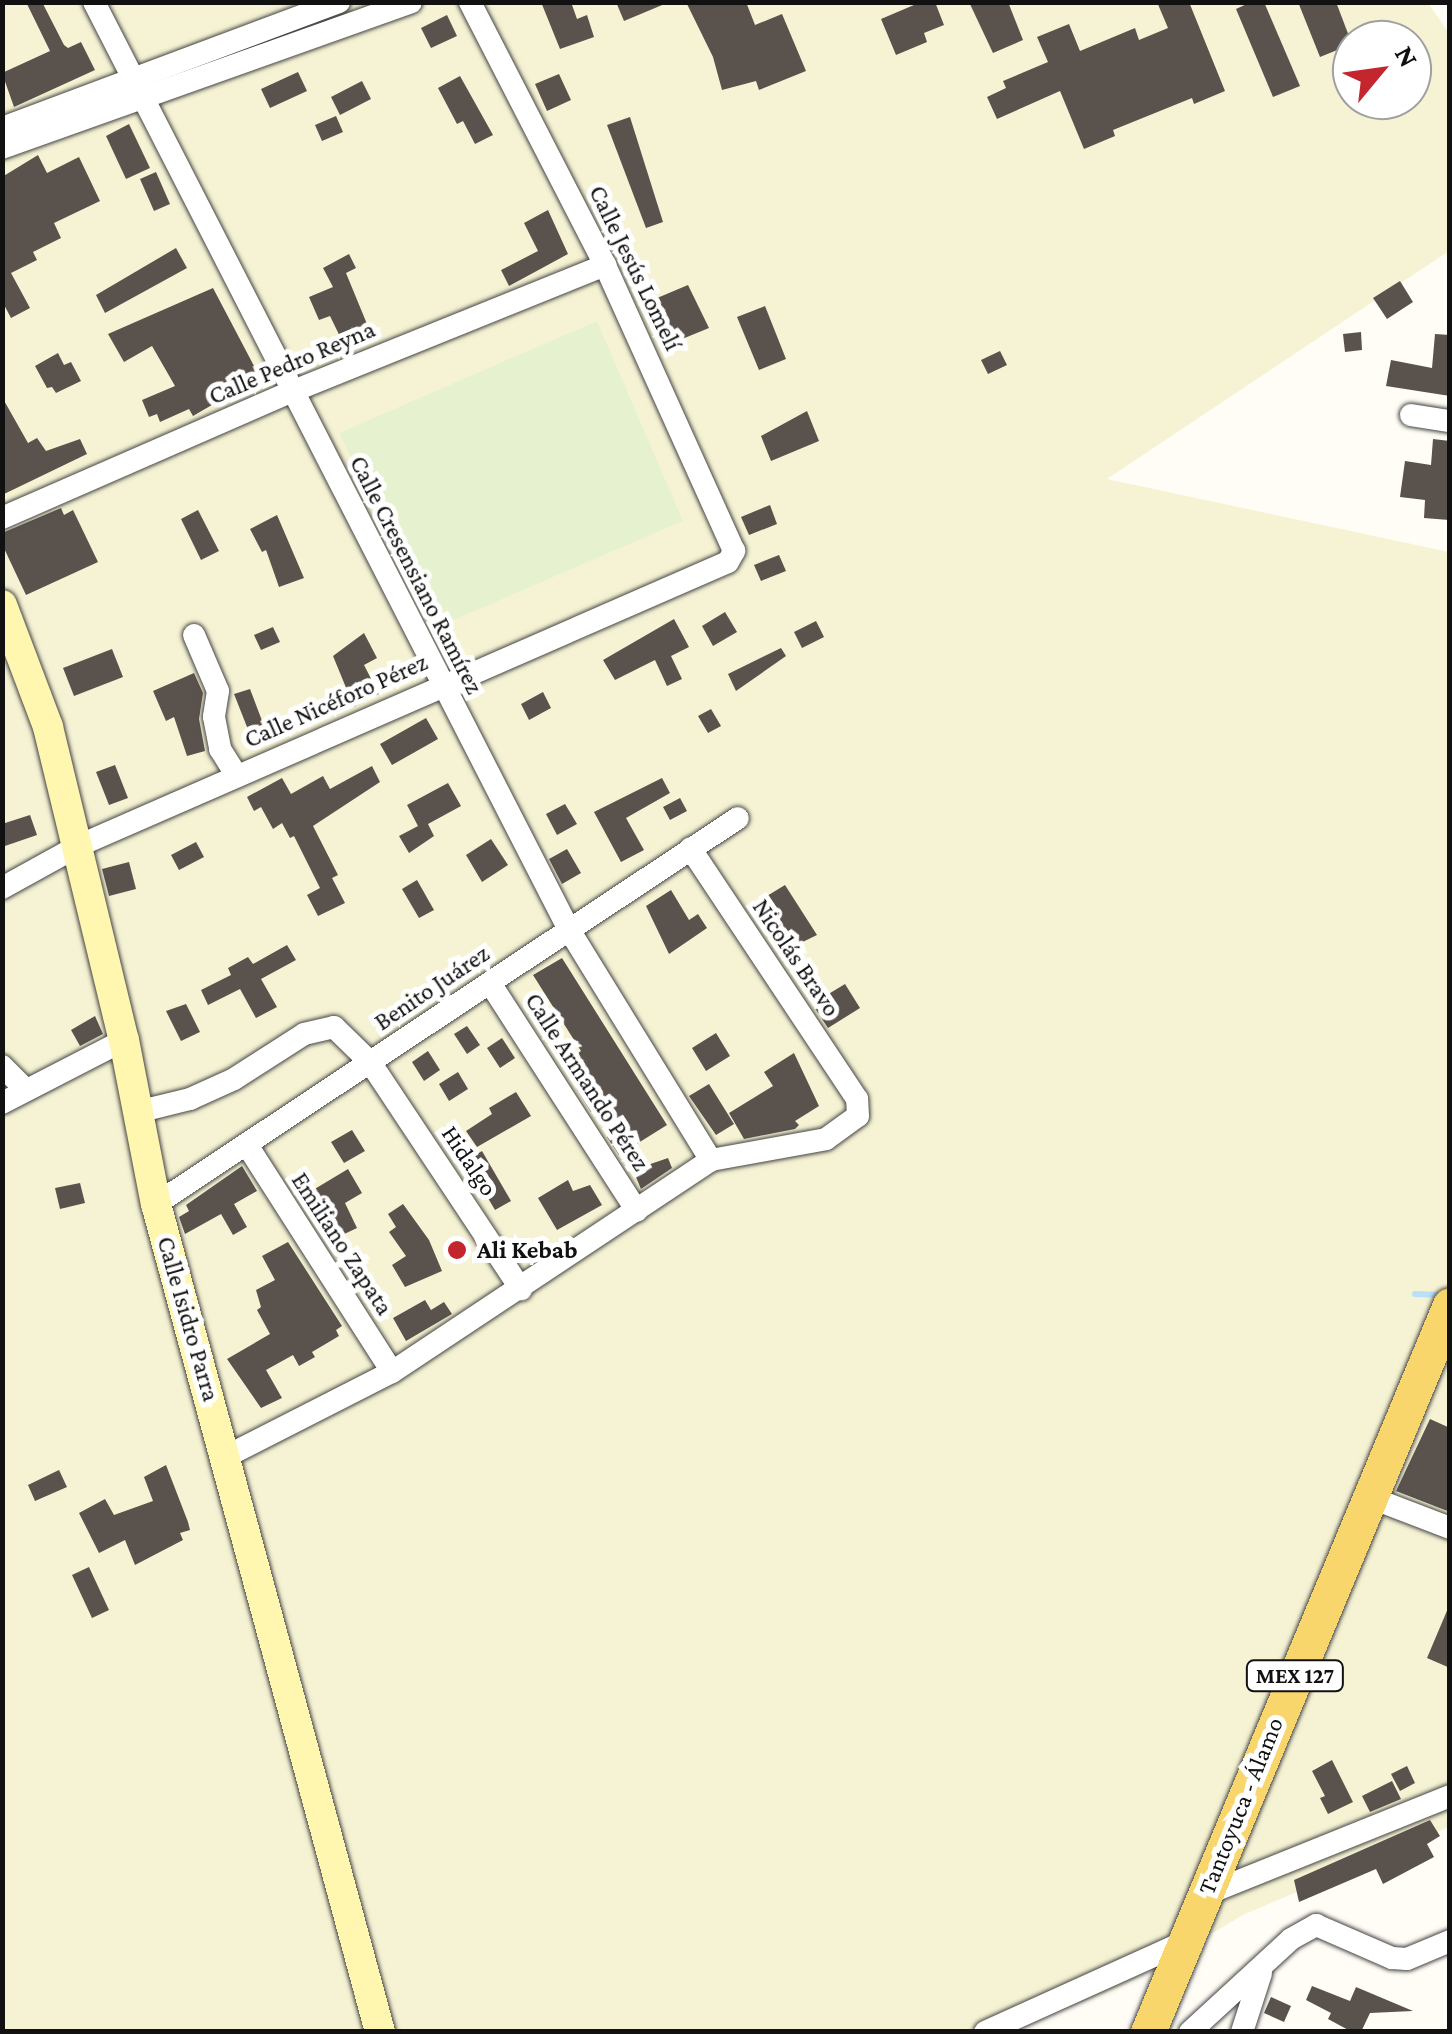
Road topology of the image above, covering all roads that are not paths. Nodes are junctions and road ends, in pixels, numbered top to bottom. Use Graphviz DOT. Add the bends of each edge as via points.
graph roads {
  1 [pos="94,2"];
  2 [pos="339,2"];
  3 [pos="411,2"];
  4 [pos="470,2"];
  5 [pos="140,89"];
  6 [pos="2,128"];
  7 [pos="2,148"];
  8 [pos="606,265"];
  9 [pos="291,392"];
  10 [pos="1411,416"];
  11 [pos="1450,421"];
  12 [pos="2,518"];
  13 [pos="728,562"];
  14 [pos="2,605"];
  15 [pos="194,635"];
  16 [pos="442,684"];
  17 [pos="236,776"];
  18 [pos="738,818"];
  19 [pos="78,846"];
  20 [pos="690,848"];
  21 [pos="2,888"];
  22 [pos="568,928"];
  23 [pos="490,983"];
  24 [pos="124,1040"];
  25 [pos="370,1062"];
  26 [pos="2,1066"];
  27 [pos="25,1089"];
  28 [pos="2,1103"];
  29 [pos="137,1112"];
  30 [pos="247,1146"];
  31 [pos="711,1160"];
  32 [pos="156,1204"];
  33 [pos="637,1211"];
  34 [pos="521,1289"];
  35 [pos="1446,1312"];
  36 [pos="392,1372"];
  37 [pos="227,1456"];
  38 [pos="1370,1497"];
  39 [pos="1450,1528"];
  40 [pos="1450,1796"];
  41 [pos="1204,1895"];
  42 [pos="1188,1940"];
  43 [pos="1450,1941"];
  44 [pos="1262,1970"];
  45 [pos="380,2032"];
  46 [pos="985,2032"];
  47 [pos="1148,2032"];
  48 [pos="1190,2032"];
  49 [pos="1242,2032"];
  1 -- 5 [label="street, Calle Cresensiano Ramírez"];
  2 -- 5 [label="street"];
  3 -- 5 [label="street"];
  4 -- 8 [label="street, Calle Jesús Lomelí"];
  5 -- 6 [label="street"];
  5 -- 7 [label="street"];
  5 -- 9 [label="street, Calle Cresensiano Ramírez"];
  8 -- 9 [label="street, Calle Pedro Reyna"];
  8 -- 13 [label="street, Calle Jesús Lomelí" via="732,540"];
  9 -- 12 [label="street, Calle Pedro Reyna"];
  9 -- 16 [label="street, Calle Cresensiano Ramírez"];
  10 -- 11 [label="street"];
  13 -- 16 [label="street, Calle Nicéforo Pérez"];
  14 -- 19 [label="street, Calle Isidro Parra" via="48,727"];
  15 -- 17 [label="street" via="218,691 220,749"];
  16 -- 17 [label="street, Calle Nicéforo Pérez"];
  16 -- 22 [label="street, Calle Cresensiano Ramírez"];
  17 -- 19 [label="street, Calle Nicéforo Pérez"];
  18 -- 20 [label="street, Benito Juárez"];
  19 -- 21 [label="street, Calle Nicéforo Pérez"];
  19 -- 24 [label="street, Calle Isidro Parra"];
  20 -- 22 [label="street, Benito Juárez"];
  20 -- 31 [label="street, Nicolás Bravo" via="857,1099 858,1116 826,1139"];
  22 -- 23 [label="street, Benito Juárez"];
  22 -- 31 [label="street, Calle Cresensiano Ramírez"];
  23 -- 25 [label="street, Benito Juárez"];
  23 -- 33 [label="street, Calle Armando Pérez"];
  24 -- 27 [label="street"];
  24 -- 29 [label="street, Calle Isidro Parra"];
  25 -- 29 [label="street, Hidalgo" via="334,1028 304,1034 234,1079"];
  25 -- 30 [label="street, Benito Juárez"];
  25 -- 34 [label="street, Hidalgo"];
  26 -- 27 [label="street"];
  27 -- 28 [label="street"];
  29 -- 32 [label="street, Calle Isidro Parra"];
  30 -- 32 [label="street, Benito Juárez"];
  30 -- 36 [label="street, Emiliano Zapata"];
  31 -- 33 [label="street"];
  32 -- 37 [label="street, Calle Isidro Parra"];
  33 -- 34 [label="street"];
  34 -- 36 [label="street"];
  35 -- 38 [label="main road, Tantoyuca - Álamo / MEX 127"];
  36 -- 37 [label="street"];
  37 -- 45 [label="street, Calle Isidro Parra"];
  38 -- 39 [label="street"];
  38 -- 41 [label="main road, Tantoyuca - Álamo / MEX 127"];
  40 -- 41 [label="street"];
  41 -- 42 [label="main road, Tantoyuca - Álamo / MEX 127"];
  42 -- 46 [label="street"];
  42 -- 47 [label="main road, Tantoyuca - Álamo / MEX 127"];
  43 -- 44 [label="street" via="1407,1960 1316,1924"];
  44 -- 48 [label="street"];
  44 -- 49 [label="street"];
}
